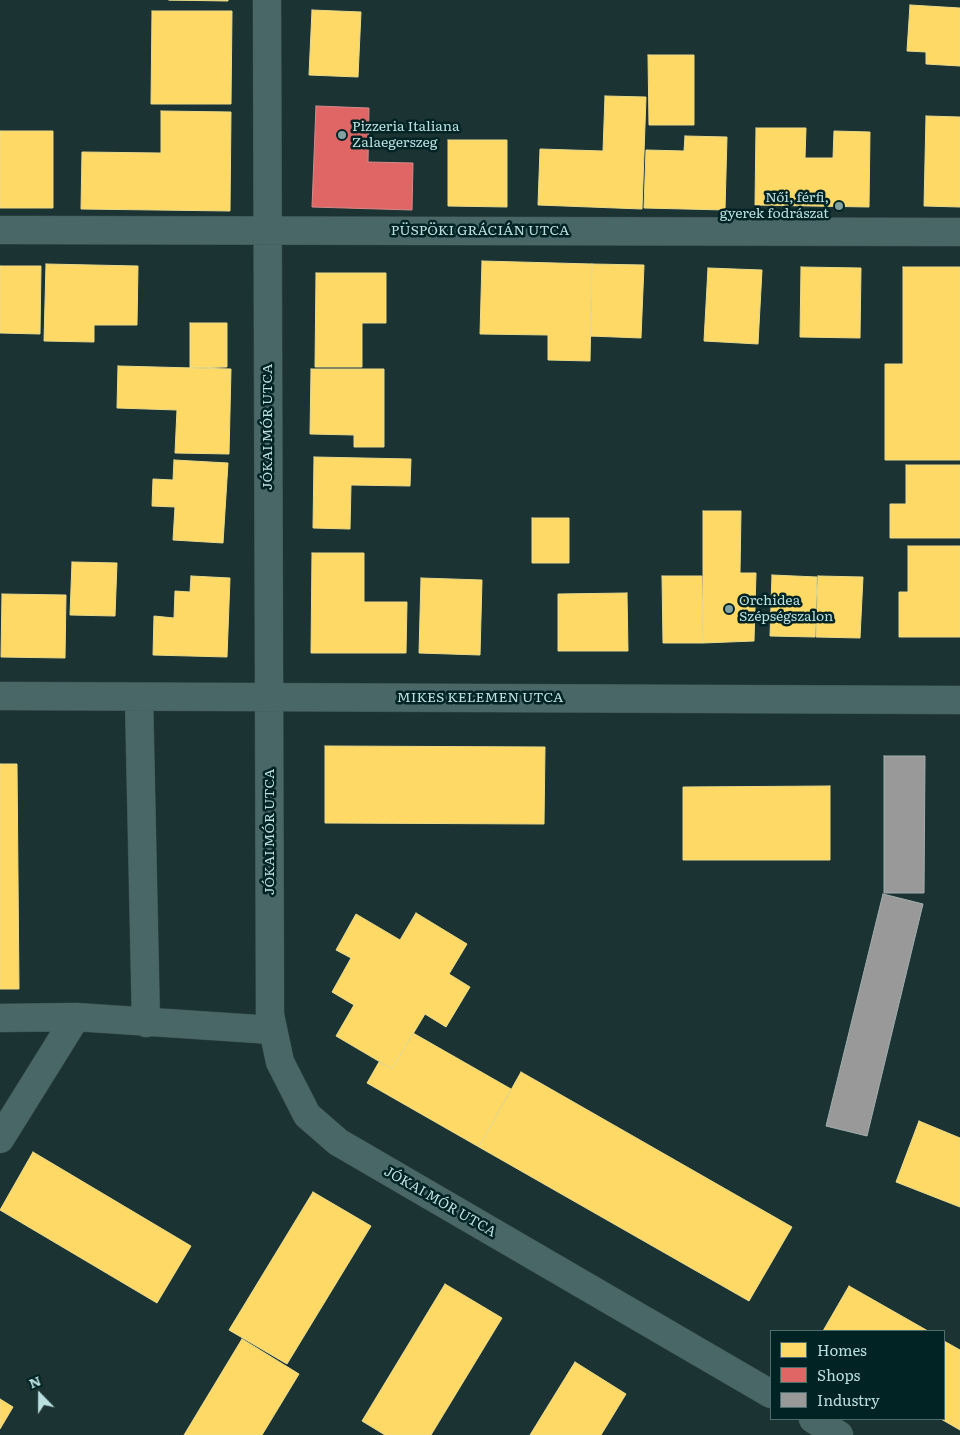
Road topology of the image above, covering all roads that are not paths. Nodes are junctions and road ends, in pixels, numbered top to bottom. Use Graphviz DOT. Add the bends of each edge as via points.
graph roads {
  1 [pos="267,0"];
  2 [pos="0,230"];
  3 [pos="268,231"];
  4 [pos="960,232"];
  5 [pos="0,696"];
  6 [pos="269,696"];
  7 [pos="139,698"];
  8 [pos="960,700"];
  9 [pos="76,1017"];
  10 [pos="0,1018"];
  11 [pos="146,1023"];
  12 [pos="272,1030"];
  13 [pos="0,1139"];
  14 [pos="770,1393"];
  15 [pos="814,1420"];
  16 [pos="839,1435"];
  1 -- 3 [label="street, JÓKAI MÓR UTCA"];
  2 -- 3 [label="street, PÜSPÖKI GRÁCIÁN UTCA"];
  3 -- 4 [label="street, PÜSPÖKI GRÁCIÁN UTCA"];
  3 -- 6 [label="street, JÓKAI MÓR UTCA"];
  5 -- 7 [label="street, MIKES KELEMEN UTCA"];
  6 -- 7 [label="street, MIKES KELEMEN UTCA"];
  6 -- 8 [label="street, MIKES KELEMEN UTCA"];
  6 -- 12 [label="street, JÓKAI MÓR UTCA"];
  7 -- 11 [label="street"];
  9 -- 10 [label="street"];
  9 -- 11 [label="street"];
  9 -- 13 [label="street"];
  11 -- 12 [label="street"];
  12 -- 14 [label="street, JÓKAI MÓR UTCA" via="280,1062 307,1116 338,1142"];
  15 -- 16 [label="street"];
}
